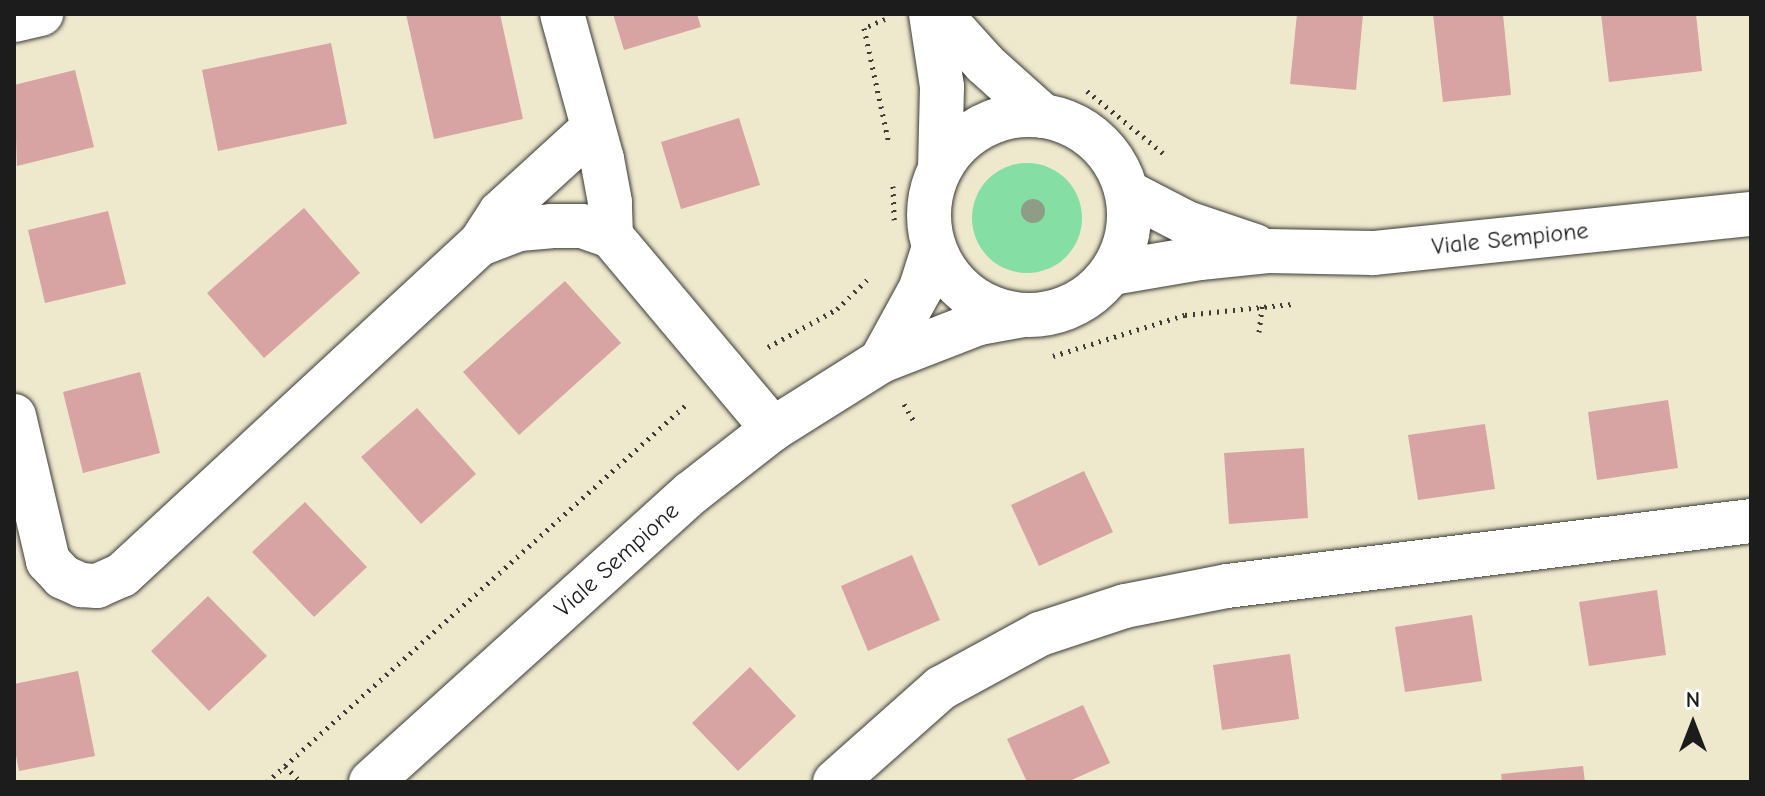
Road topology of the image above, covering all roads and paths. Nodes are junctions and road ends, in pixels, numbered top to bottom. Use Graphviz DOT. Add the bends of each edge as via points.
graph roads {
  1 [pos="41,14"];
  2 [pos="562,14"];
  3 [pos="931,14"];
  4 [pos="940,14"];
  5 [pos="14,20"];
  6 [pos="864,28"];
  7 [pos="1076,81"];
  8 [pos="1043,116"];
  9 [pos="593,128"];
  10 [pos="890,148"];
  11 [pos="1169,157"];
  12 [pos="940,169"];
  13 [pos="893,178"];
  14 [pos="1127,192"];
  15 [pos="1751,214"];
  16 [pos="894,225"];
  17 [pos="611,236"];
  18 [pos="480,244"];
  19 [pos="934,247"];
  20 [pos="1268,251"];
  21 [pos="878,269"];
  22 [pos="1112,273"];
  23 [pos="1294,303"];
  24 [pos="1024,315"];
  25 [pos="1052,356"];
  26 [pos="881,361"];
  27 [pos="725,370"];
  28 [pos="918,397"];
  29 [pos="903,402"];
  30 [pos="14,416"];
  31 [pos="773,429"];
  32 [pos="1751,521"];
  33 [pos="285,766"];
  34 [pos="267,782"];
  35 [pos="301,782"];
  36 [pos="371,782"];
  37 [pos="835,782"];
  1 -- 5 [label="street"];
  2 -- 9 [label="street"];
  3 -- 12 [label="street" via="942,87"];
  4 -- 8 [label="street"];
  6 -- 10 [label="path"];
  7 -- 11 [label="path"];
  8 -- 12 [label="street" via="1012,116 983,126 958,144"];
  8 -- 14 [label="street" via="1073,124 1098,141 1117,164"];
  9 -- 17 [label="street" via="610,202"];
  9 -- 18 [label="street" via="500,213"];
  12 -- 19 [label="street" via="931,195"];
  13 -- 16 [label="path"];
  14 -- 20 [label="street, Viale Sempione" via="1187,223"];
  14 -- 22 [label="street" via="1130,220"];
  15 -- 20 [label="street, Viale Sempione" via="1373,253"];
  17 -- 18 [label="street" via="582,226 551,226 519,229"];
  17 -- 27 [label="street"];
  18 -- 30 [label="street" via="122,575 97,586 63,577 48,561"];
  19 -- 24 [label="street" via="948,274 969,295 995,309"];
  19 -- 26 [label="street, Viale Sempione" via="921,288"];
  20 -- 22 [label="street, Viale Sempione"];
  21 -- 27 [label="path" via="837,309"];
  22 -- 24 [label="street" via="1074,305"];
  23 -- 25 [label="path" via="1185,315"];
  24 -- 26 [label="street, Viale Sempione" via="979,323"];
  26 -- 31 [label="street, Viale Sempione"];
  27 -- 31 [label="street"];
  27 -- 33 [label="path"];
  28 -- 29 [label="path"];
  31 -- 36 [label="street, Viale Sempione" via="691,493"];
  32 -- 37 [label="street" via="1227,586 1125,606 1040,634 941,688"];
  33 -- 34 [label="path"];
  33 -- 35 [label="path"];
}
